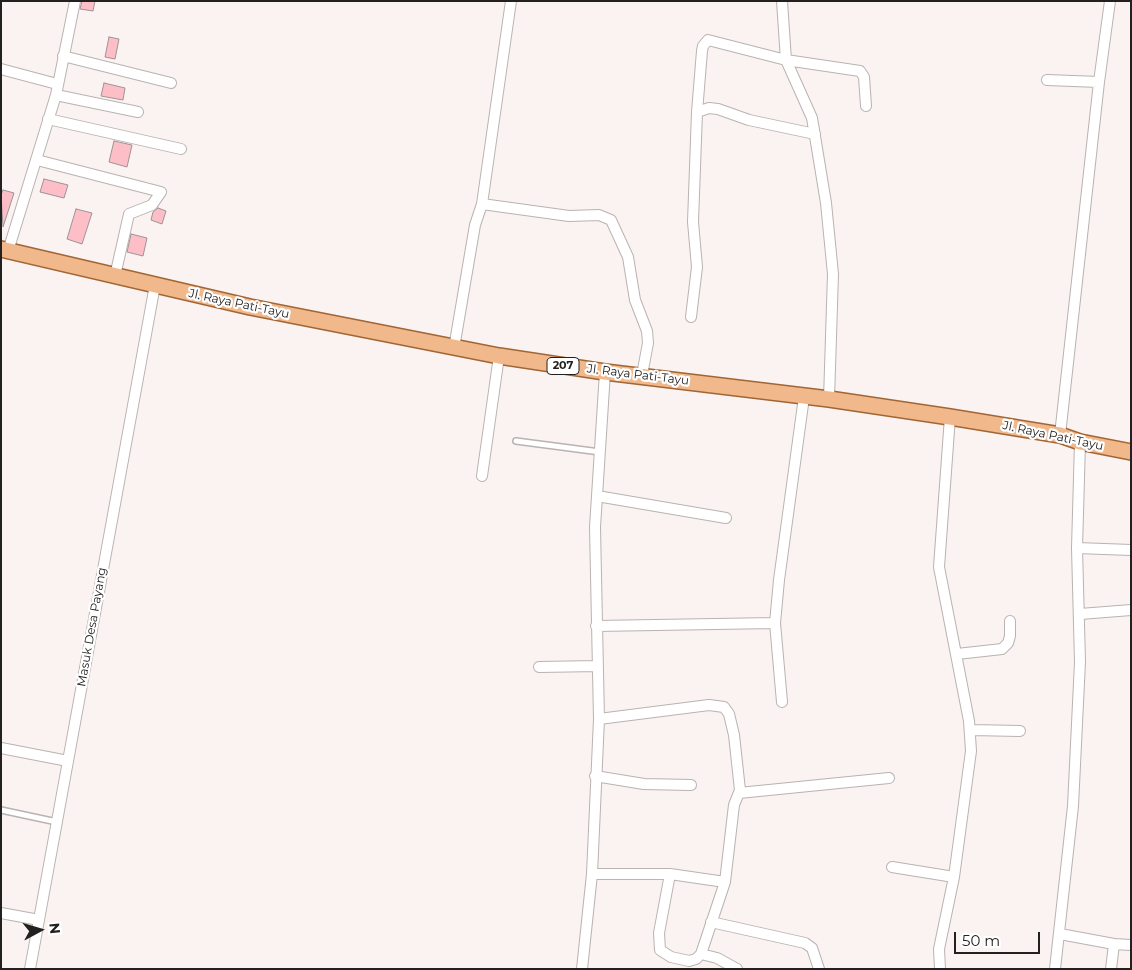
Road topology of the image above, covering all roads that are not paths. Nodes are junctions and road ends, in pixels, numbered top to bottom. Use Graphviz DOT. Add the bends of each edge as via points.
graph roads {
  1 [pos="75,1"];
  2 [pos="511,1"];
  3 [pos="782,1"];
  4 [pos="1110,1"];
  5 [pos="63,56"];
  6 [pos="786,60"];
  7 [pos="1,69"];
  8 [pos="1047,80"];
  9 [pos="1099,82"];
  10 [pos="171,83"];
  11 [pos="57,89"];
  12 [pos="866,106"];
  13 [pos="138,112"];
  14 [pos="697,112"];
  15 [pos="48,119"];
  16 [pos="815,134"];
  17 [pos="182,149"];
  18 [pos="37,160"];
  19 [pos="482,204"];
  20 [pos="5,250"];
  21 [pos="115,276"];
  22 [pos="156,285"];
  23 [pos="691,317"];
  24 [pos="454,348"];
  25 [pos="500,356"];
  26 [pos="605,372"];
  27 [pos="642,375"];
  28 [pos="804,397"];
  29 [pos="829,399"];
  30 [pos="950,417"];
  31 [pos="1060,435"];
  32 [pos="516,441"];
  33 [pos="1080,442"];
  34 [pos="600,452"];
  35 [pos="1131,452"];
  36 [pos="482,476"];
  37 [pos="597,496"];
  38 [pos="726,518"];
  39 [pos="1077,548"];
  40 [pos="1131,550"];
  41 [pos="1131,610"];
  42 [pos="1080,614"];
  43 [pos="1010,621"];
  44 [pos="776,623"];
  45 [pos="596,626"];
  46 [pos="957,654"];
  47 [pos="598,666"];
  48 [pos="539,667"];
  49 [pos="782,702"];
  50 [pos="599,719"];
  51 [pos="970,730"];
  52 [pos="1020,730"];
  53 [pos="1,748"];
  54 [pos="68,761"];
  55 [pos="595,776"];
  56 [pos="889,778"];
  57 [pos="691,785"];
  58 [pos="739,793"];
  59 [pos="1,810"];
  60 [pos="57,822"];
  61 [pos="892,866"];
  62 [pos="592,874"];
  63 [pos="670,874"];
  64 [pos="954,877"];
  65 [pos="725,882"];
  66 [pos="1,913"];
  67 [pos="38,920"];
  68 [pos="711,922"];
  69 [pos="1060,934"];
  70 [pos="1114,944"];
  71 [pos="1131,945"];
  72 [pos="701,954"];
  73 [pos="30,969"];
  74 [pos="582,969"];
  75 [pos="737,969"];
  76 [pos="819,969"];
  77 [pos="940,969"];
  78 [pos="1055,969"];
  79 [pos="1111,969"];
  1 -- 5 [label="street"];
  2 -- 19 [label="street"];
  3 -- 6 [label="street"];
  4 -- 9 [label="street"];
  5 -- 10 [label="street"];
  5 -- 11 [label="street"];
  6 -- 12 [label="street" via="860,71 864,77"];
  6 -- 14 [label="street" via="708,40 702,51"];
  6 -- 16 [label="street" via="812,118"];
  7 -- 11 [label="street"];
  8 -- 9 [label="street"];
  9 -- 31 [label="street"];
  11 -- 13 [label="street"];
  11 -- 15 [label="street"];
  14 -- 16 [label="street" via="718,109 749,120"];
  14 -- 23 [label="street" via="693,222 697,268"];
  15 -- 17 [label="street"];
  15 -- 18 [label="street"];
  16 -- 29 [label="street" via="833,274"];
  18 -- 20 [label="street"];
  18 -- 21 [label="street" via="162,192 152,205 128,214"];
  19 -- 24 [label="street"];
  19 -- 27 [label="street" via="569,216 599,215 612,220 628,257 635,300 647,331"];
  20 -- 21 [label="main road, Jl. Raya Pati-Tayu / 207"];
  21 -- 22 [label="main road, Jl. Raya Pati-Tayu / 207"];
  22 -- 24 [label="main road, Jl. Raya Pati-Tayu / 207"];
  22 -- 54 [label="street, Masuk Desa Payang"];
  24 -- 25 [label="main road, Jl. Raya Pati-Tayu / 207"];
  25 -- 26 [label="main road, Jl. Raya Pati-Tayu / 207"];
  25 -- 36 [label="street"];
  26 -- 27 [label="main road, Jl. Raya Pati-Tayu / 207"];
  26 -- 34 [label="street"];
  27 -- 28 [label="main road, Jl. Raya Pati-Tayu / 207"];
  28 -- 29 [label="main road, Jl. Raya Pati-Tayu / 207"];
  28 -- 44 [label="street"];
  29 -- 30 [label="main road, Jl. Raya Pati-Tayu / 207"];
  30 -- 31 [label="main road, Jl. Raya Pati-Tayu / 207"];
  30 -- 46 [label="street" via="940,567"];
  31 -- 33 [label="main road, Jl. Raya Pati-Tayu / 207"];
  32 -- 34 [label="lane"];
  33 -- 35 [label="main road, Jl. Raya Pati-Tayu / 207"];
  33 -- 39 [label="street"];
  34 -- 37 [label="street"];
  37 -- 38 [label="street"];
  37 -- 45 [label="street"];
  39 -- 40 [label="street"];
  39 -- 42 [label="street"];
  41 -- 42 [label="street"];
  42 -- 69 [label="street" via="1073,806"];
  43 -- 46 [label="street" via="1008,643 1002,649"];
  44 -- 45 [label="street"];
  44 -- 49 [label="street"];
  45 -- 47 [label="street"];
  46 -- 51 [label="street"];
  47 -- 48 [label="street"];
  47 -- 50 [label="street"];
  50 -- 55 [label="street"];
  50 -- 58 [label="street" via="709,705 724,707 734,735"];
  51 -- 52 [label="street"];
  51 -- 64 [label="street" via="971,751"];
  53 -- 54 [label="street"];
  54 -- 60 [label="street, Masuk Desa Payang"];
  55 -- 57 [label="street" via="644,784"];
  55 -- 62 [label="street"];
  56 -- 58 [label="street"];
  58 -- 65 [label="street" via="734,805"];
  59 -- 60 [label="lane"];
  60 -- 67 [label="street, Masuk Desa Payang"];
  61 -- 64 [label="street"];
  62 -- 63 [label="street"];
  62 -- 74 [label="street"];
  63 -- 65 [label="street"];
  63 -- 72 [label="street" via="659,933 660,950 665,955 689,960 698,959"];
  64 -- 77 [label="street" via="938,949"];
  65 -- 68 [label="street"];
  66 -- 67 [label="street"];
  67 -- 73 [label="street, Masuk Desa Payang"];
  68 -- 72 [label="street"];
  68 -- 76 [label="street" via="805,942 812,948"];
  69 -- 70 [label="street"];
  69 -- 78 [label="street"];
  70 -- 71 [label="street"];
  70 -- 79 [label="street"];
  72 -- 75 [label="street"];
}
